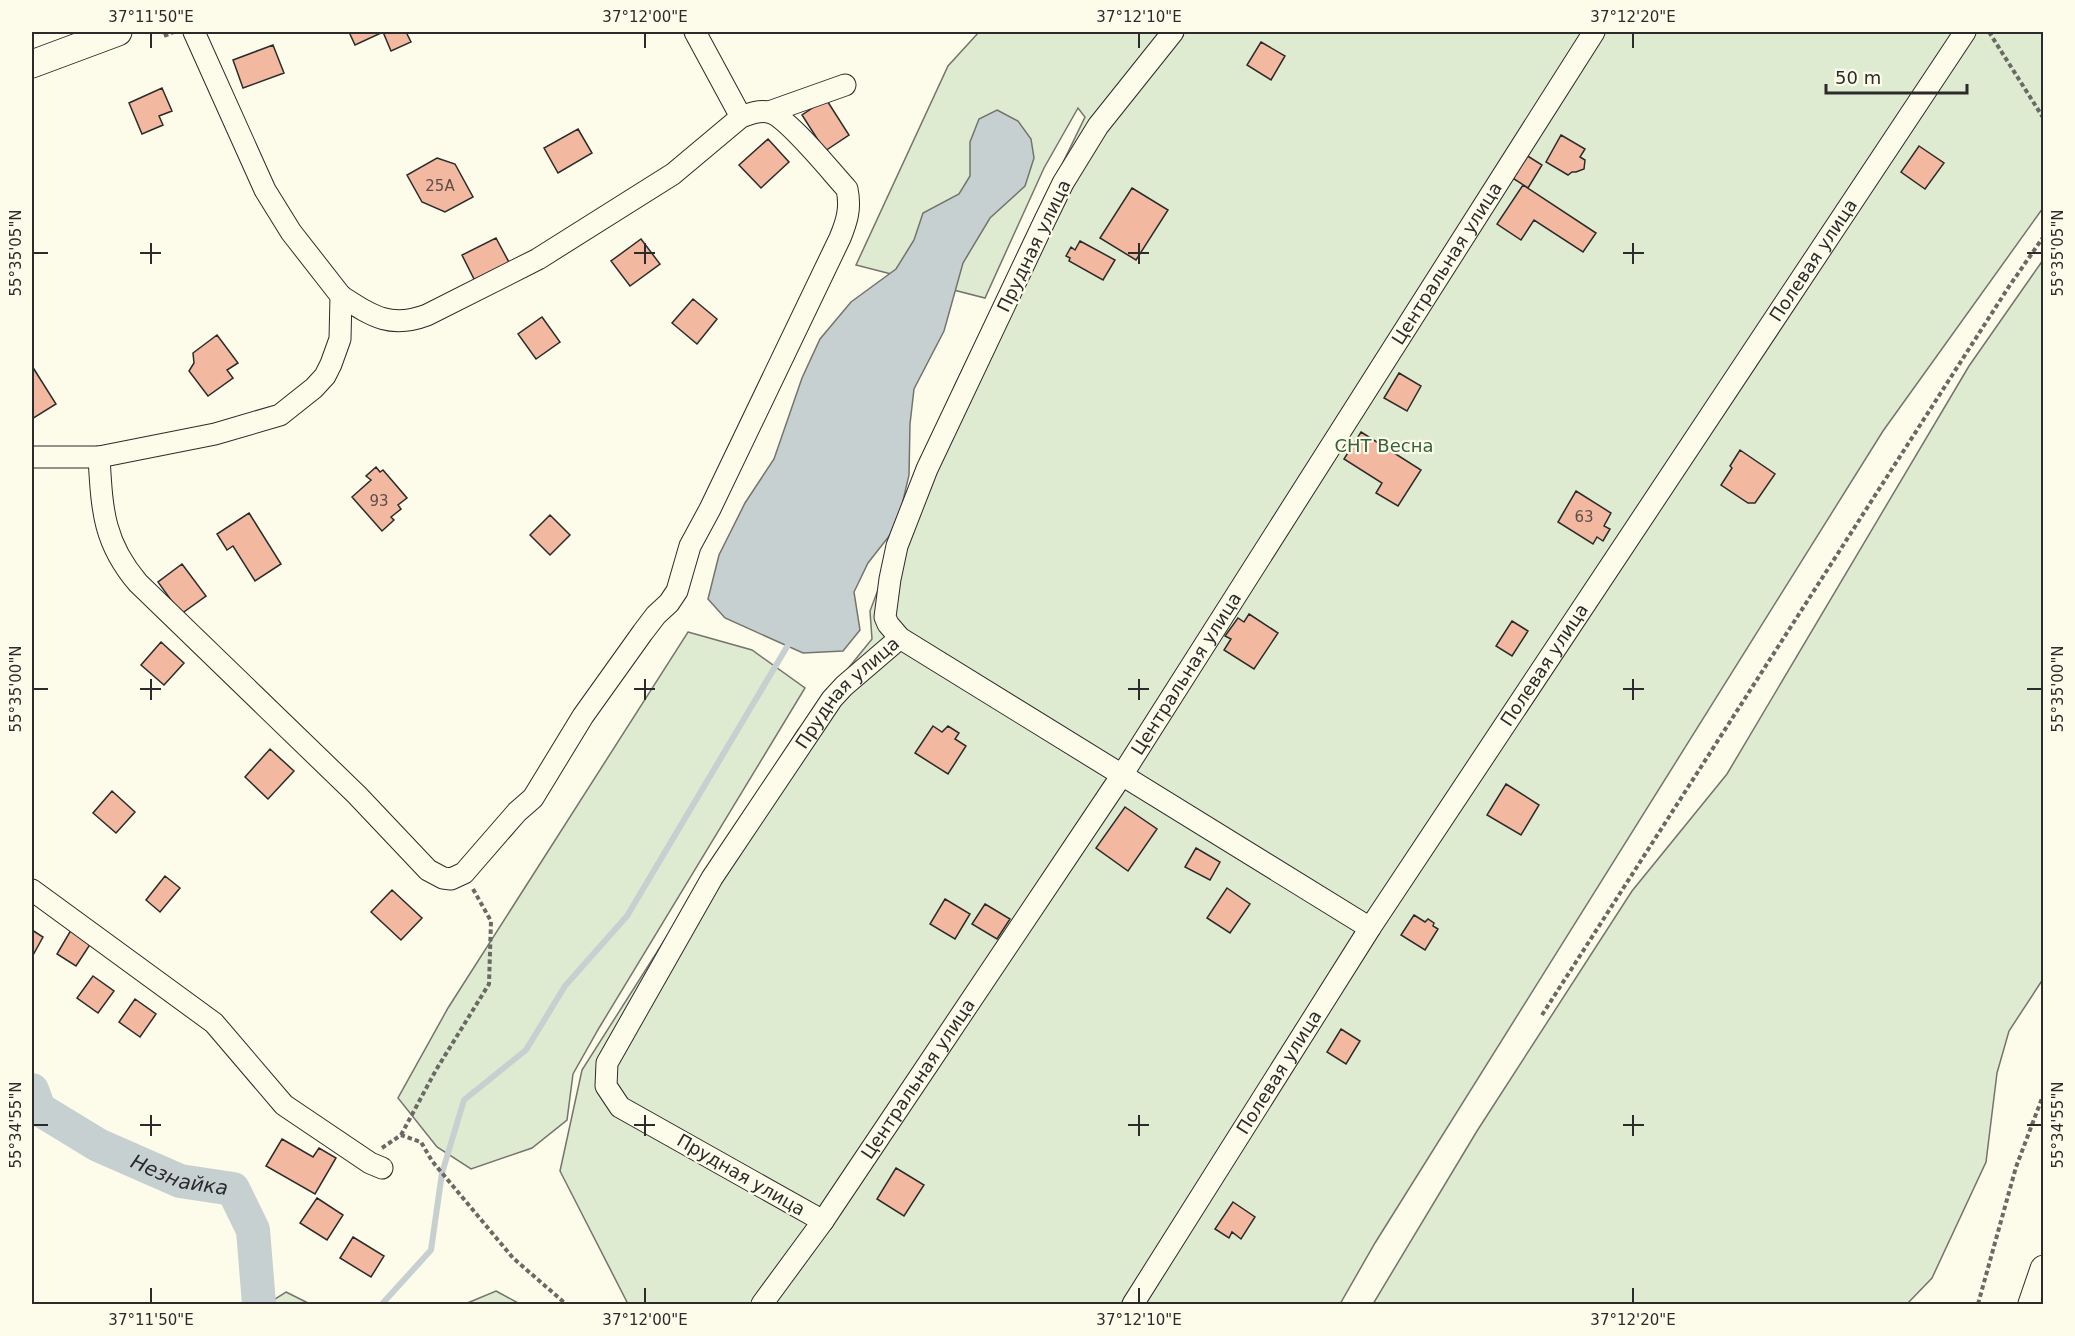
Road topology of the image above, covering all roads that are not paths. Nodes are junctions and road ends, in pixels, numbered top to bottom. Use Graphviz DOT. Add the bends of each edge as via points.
graph roads {
  1 [pos="118,32"];
  2 [pos="194,32"];
  3 [pos="694,32"];
  4 [pos="1173,32"];
  5 [pos="1594,32"];
  6 [pos="1965,32"];
  7 [pos="32,64"];
  8 [pos="845,85"];
  9 [pos="769,112"];
  10 [pos="741,117"];
  11 [pos="341,296"];
  12 [pos="32,457"];
  13 [pos="99,457"];
  14 [pos="900,638"];
  15 [pos="1122,775"];
  16 [pos="32,890"];
  17 [pos="1370,928"];
  18 [pos="376,1165"];
  19 [pos="823,1221"];
  20 [pos="2043,1269"];
  21 [pos="762,1305"];
  22 [pos="1133,1305"];
  23 [pos="2032,1305"];
  1 -- 7 [label="main road"];
  2 -- 11 [label="street" via="265,190 291,232"];
  3 -- 10 [label="street"];
  4 -- 14 [label="street, Прудная улица" via="1098,126 1063,183 927,469 897,546 890,579 885,617"];
  5 -- 15 [label="street, Центральная улица"];
  6 -- 17 [label="street, Полевая улица"];
  8 -- 9 [label="street"];
  9 -- 10 [label="street"];
  9 -- 13 [label="street" via="785,121 847,189 849,218 690,546 677,591 583,716 533,798 464,873 443,879 428,870 123,566 105,524"];
  10 -- 11 [label="street" via="673,174 538,259 427,315 396,322 374,315"];
  11 -- 13 [label="street" via="340,339 325,376 280,415 215,434"];
  12 -- 13 [label="street"];
  14 -- 15 [label="street"];
  14 -- 19 [label="street, Прудная улица" via="832,699 712,879 607,1063 606,1086 620,1107"];
  15 -- 17 [label="street"];
  15 -- 19 [label="street, Центральная улица"];
  16 -- 18 [label="street" via="214,1023 284,1105"];
  17 -- 22 [label="street, Полевая улица"];
  19 -- 21 [label="street, Центральная улица"];
  20 -- 23 [label="main road"];
}
